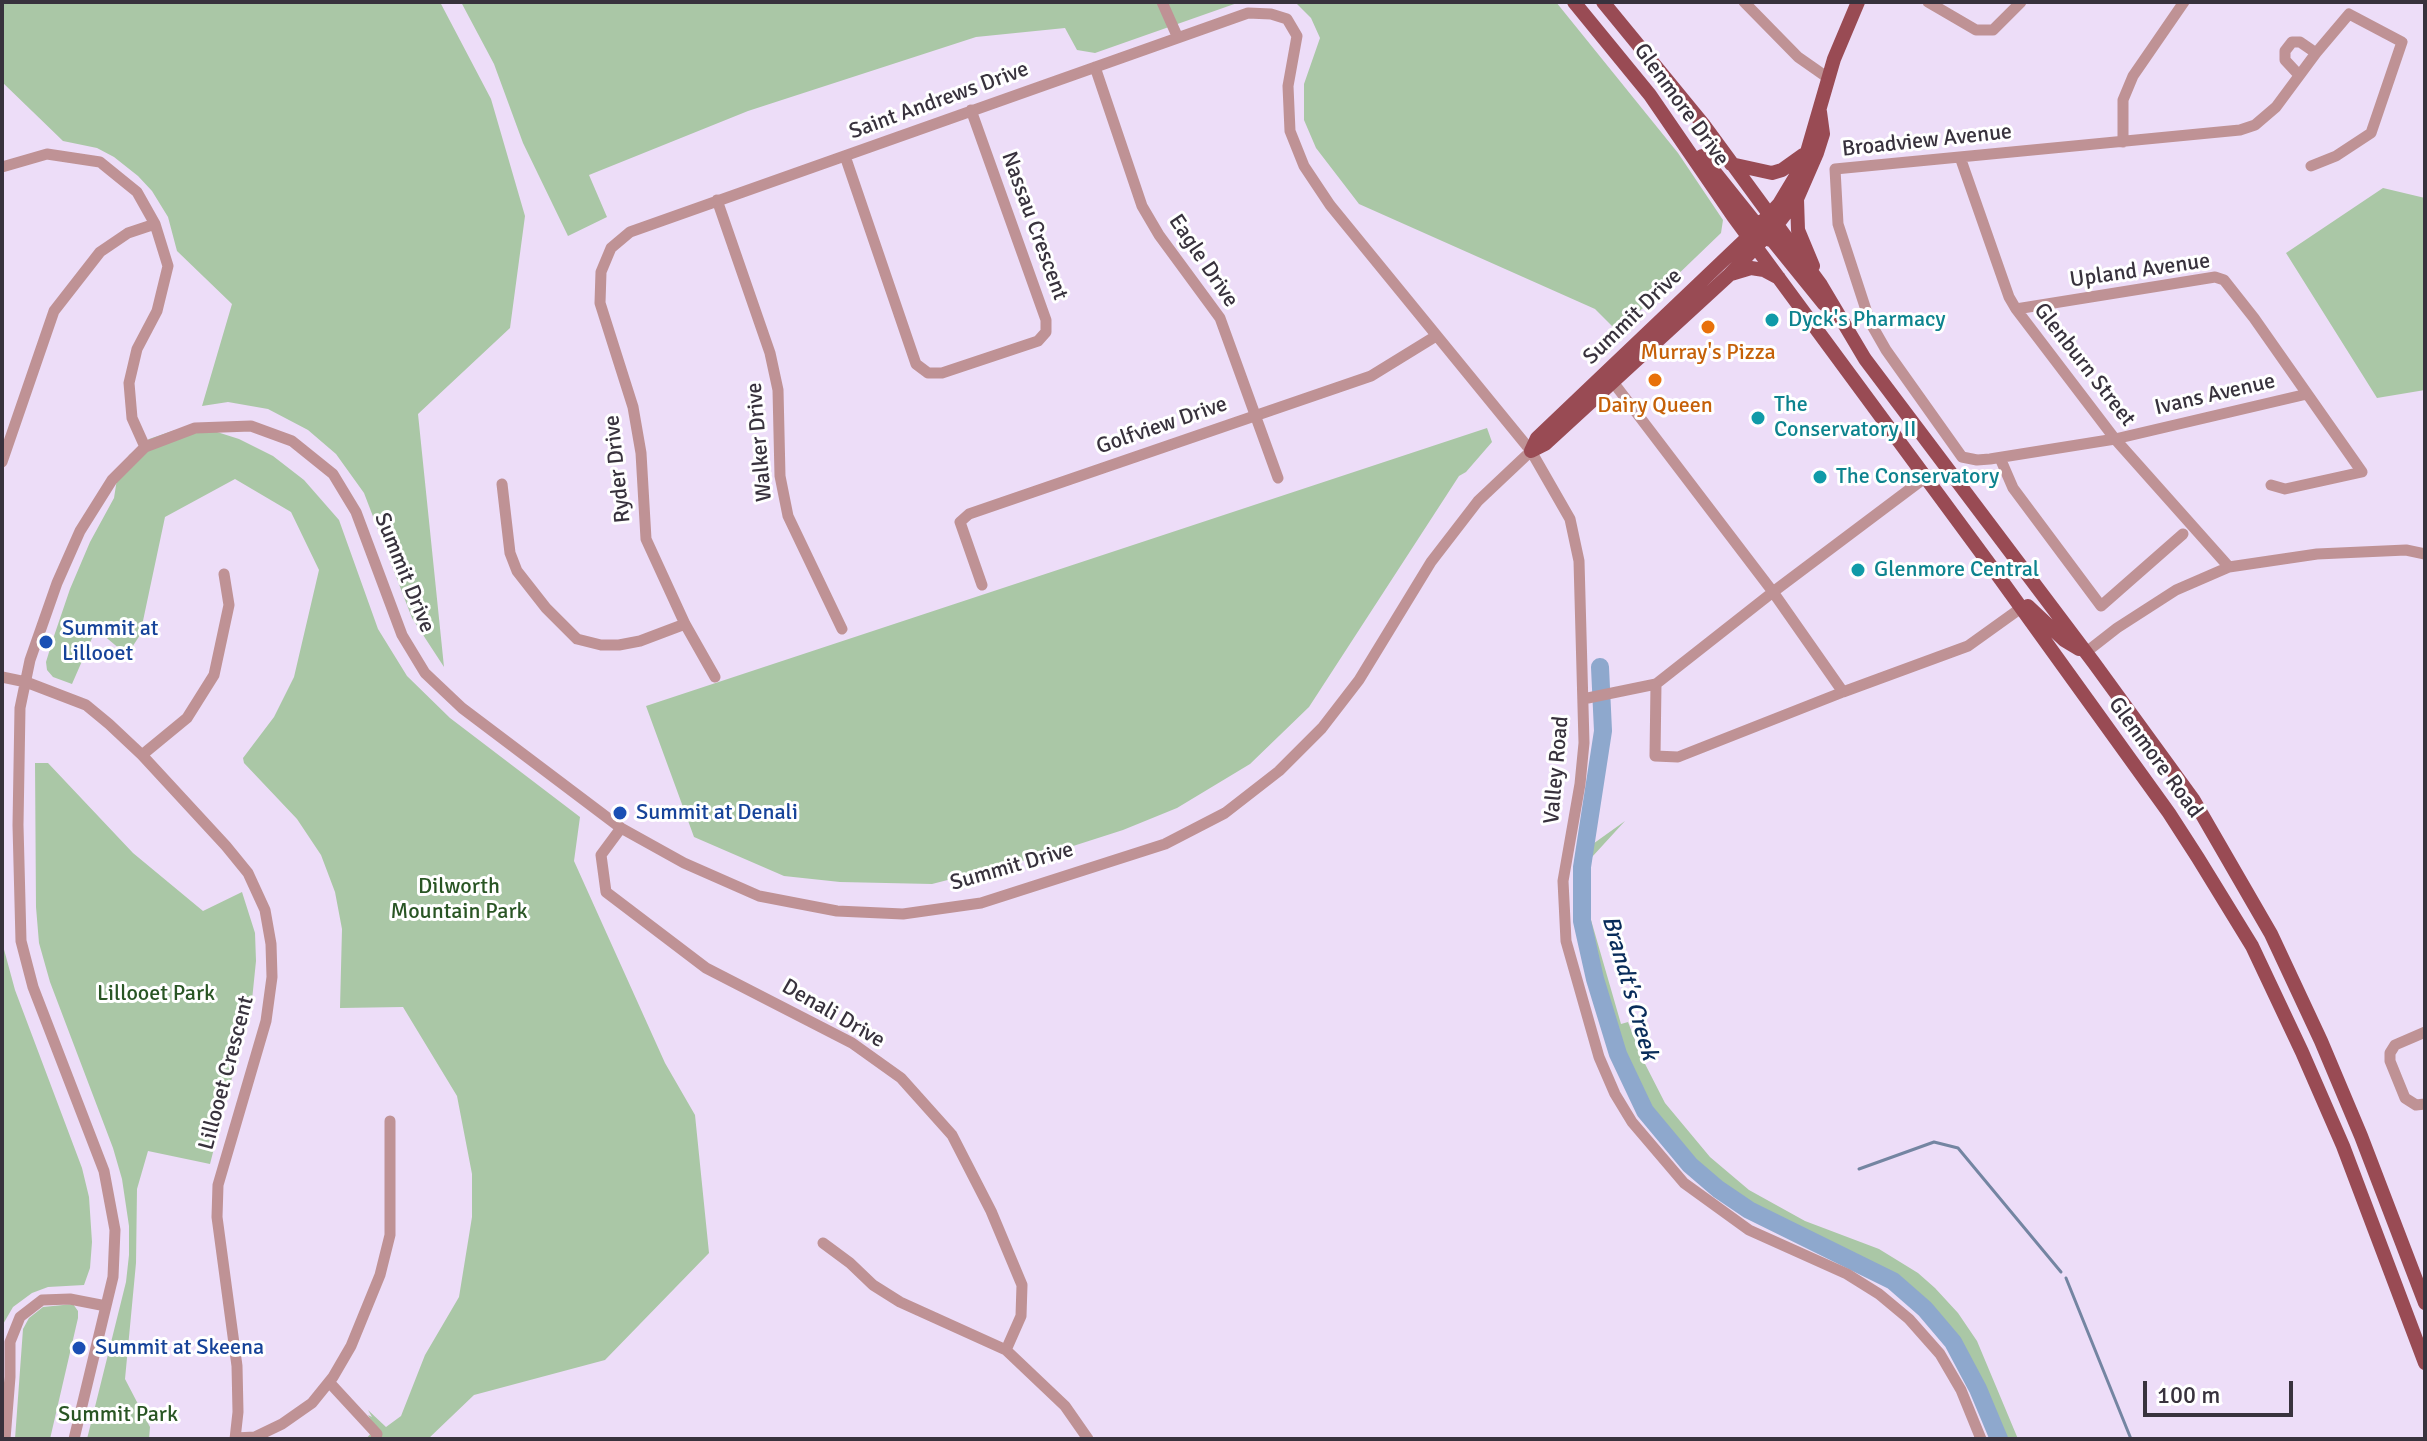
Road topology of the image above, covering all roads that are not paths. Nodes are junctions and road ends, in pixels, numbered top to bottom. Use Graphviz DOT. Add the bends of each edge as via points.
graph roads {
  1 [pos="1162,2"];
  2 [pos="1574,2"];
  3 [pos="1603,2"];
  4 [pos="1744,2"];
  5 [pos="1858,2"];
  6 [pos="1928,2"];
  7 [pos="2021,2"];
  8 [pos="2184,2"];
  9 [pos="1287,19"];
  10 [pos="1178,38"];
  11 [pos="2316,53"];
  12 [pos="1095,67"];
  13 [pos="2298,74"];
  14 [pos="1828,78"];
  15 [pos="1650,95"];
  16 [pos="971,110"];
  17 [pos="1820,112"];
  18 [pos="2123,142"];
  19 [pos="1807,152"];
  20 [pos="845,156"];
  21 [pos="1960,157"];
  22 [pos="1731,164"];
  23 [pos="2311,166"];
  24 [pos="2,167"];
  25 [pos="1797,199"];
  26 [pos="717,200"];
  27 [pos="1733,216"];
  28 [pos="155,224"];
  29 [pos="1762,231"];
  30 [pos="611,248"];
  31 [pos="1723,270"];
  32 [pos="1782,280"];
  33 [pos="1821,285"];
  34 [pos="2016,309"];
  35 [pos="1436,336"];
  36 [pos="1865,359"];
  37 [pos="1613,382"];
  38 [pos="2307,394"];
  39 [pos="1254,416"];
  40 [pos="2115,439"];
  41 [pos="145,447"];
  42 [pos="1531,451"];
  43 [pos="1995,458"];
  44 [pos="2,462"];
  45 [pos="1926,477"];
  46 [pos="1278,478"];
  47 [pos="502,484"];
  48 [pos="2271,485"];
  49 [pos="2183,534"];
  50 [pos="2425,554"];
  51 [pos="2229,567"];
  52 [pos="224,574"];
  53 [pos="1999,577"];
  54 [pos="982,585"];
  55 [pos="1773,592"];
  56 [pos="2021,608"];
  57 [pos="685,624"];
  58 [pos="842,629"];
  59 [pos="2085,653"];
  60 [pos="2,677"];
  61 [pos="715,677"];
  62 [pos="26,682"];
  63 [pos="1656,684"];
  64 [pos="1843,692"];
  65 [pos="1583,699"];
  66 [pos="142,755"];
  67 [pos="621,828"];
  68 [pos="2425,1032"];
  69 [pos="2425,1104"];
  70 [pos="390,1121"];
  71 [pos="823,1243"];
  72 [pos="2425,1303"];
  73 [pos="106,1306"];
  74 [pos="1006,1350"];
  75 [pos="2425,1363"];
  76 [pos="329,1382"];
  77 [pos="235,1438"];
  78 [pos="5,1439"];
  79 [pos="74,1439"];
  80 [pos="376,1439"];
  81 [pos="1088,1439"];
  82 [pos="1981,1439"];
  1 -- 10 [label="street"];
  2 -- 15 [label="main road, Glenmore Drive"];
  3 -- 22 [label="main road, Glenmore Drive"];
  4 -- 14 [label="street" via="1798,57"];
  5 -- 14 [label="main road"];
  6 -- 7 [label="street" via="1976,30 1993,30"];
  8 -- 18 [label="street" via="2133,76 2123,100"];
  9 -- 10 [label="street, Saint Andrews Drive" via="1248,13"];
  9 -- 35 [label="street, Valley Road" via="1297,36 1288,86 1290,131 1304,166"];
  10 -- 12 [label="street, Saint Andrews Drive"];
  11 -- 13 [label="street, Broadview Avenue"];
  11 -- 13 [label="street" via="2292,42 2285,60"];
  11 -- 23 [label="street, Broadview Avenue" via="2349,14 2402,42 2371,133"];
  12 -- 16 [label="street, Saint Andrews Drive"];
  12 -- 39 [label="street, Eagle Drive" via="1142,206 1220,318"];
  13 -- 18 [label="street, Broadview Avenue" via="2276,107 2255,125"];
  14 -- 17 [label="main road"];
  15 -- 27 [label="main road, Glenmore Drive"];
  15 -- 29 [label="main road"];
  16 -- 20 [label="street, Saint Andrews Drive"];
  16 -- 20 [label="street, Nassau Crescent" via="1046,320 1046,332 1038,341 942,373 928,373 916,364"];
  17 -- 19 [label="main road"];
  17 -- 25 [label="main road" via="1823,134"];
  18 -- 21 [label="street, Broadview Avenue"];
  19 -- 22 [label="main road" via="1772,173"];
  19 -- 29 [label="main road"];
  20 -- 26 [label="street, Saint Andrews Drive"];
  21 -- 34 [label="street, Glenburn Street"];
  21 -- 43 [label="street, Broadview Avenue" via="1835,169 1838,224 1870,322 1886,350 1962,457"];
  22 -- 29 [label="main road, Glenmore Drive"];
  24 -- 28 [label="street" via="47,154 100,162 137,192"];
  25 -- 29 [label="main road"];
  25 -- 33 [label="main road" via="1798,230"];
  26 -- 30 [label="street, Saint Andrews Drive" via="630,232"];
  26 -- 58 [label="street, Walker Drive" via="770,353 788,516"];
  27 -- 29 [label="main road, Glenmore Drive"];
  27 -- 31 [label="main road"];
  28 -- 41 [label="street" via="168,266 129,383 132,418"];
  28 -- 44 [label="street" via="128,233 100,252 54,311"];
  29 -- 31 [label="main road, Summit Drive"];
  29 -- 32 [label="main road, Glenmore Road"];
  29 -- 33 [label="main road, Glenmore Road"];
  29 -- 36 [label="main road"];
  30 -- 57 [label="street, Ryder Drive" via="601,272 600,303 633,407 646,539"];
  31 -- 32 [label="main road" via="1764,270"];
  31 -- 37 [label="main road, Summit Drive"];
  31 -- 42 [label="main road, Summit Drive" via="1537,438"];
  32 -- 45 [label="main road, Glenmore Road"];
  33 -- 36 [label="main road, Glenmore Road"];
  34 -- 38 [label="street, Upland Avenue" via="2215,277 2224,280 2254,318"];
  34 -- 40 [label="street, Glenburn Street"];
  35 -- 39 [label="street, Golfview Drive" via="1371,376"];
  35 -- 42 [label="street, Valley Road"];
  36 -- 59 [label="main road, Glenmore Road"];
  37 -- 42 [label="main road, Summit Drive"];
  37 -- 55 [label="street"];
  38 -- 40 [label="street, Ivans Avenue"];
  38 -- 48 [label="street" via="2362,472 2285,489"];
  39 -- 46 [label="street, Eagle Drive"];
  39 -- 54 [label="street, Golfview Drive" via="969,514 960,522"];
  40 -- 43 [label="street, Ivans Avenue"];
  40 -- 51 [label="street, Glenburn Street"];
  41 -- 62 [label="street, Summit Drive" via="112,480 80,531 57,583"];
  41 -- 67 [label="street, Summit Drive" via="195,428 251,426 302,449 333,474 356,512 402,635 425,673 462,708"];
  42 -- 65 [label="street, Valley Road" via="1570,519 1579,561"];
  42 -- 67 [label="street, Summit Drive" via="1478,501 1431,562 1359,680 1322,728 1279,771 1225,813 1165,844 981,903 903,914 837,911 759,896"];
  43 -- 49 [label="street" via="2101,606"];
  45 -- 53 [label="main road, Glenmore Road"];
  45 -- 55 [label="street"];
  47 -- 57 [label="street" via="517,571 577,639 619,645"];
  50 -- 51 [label="street" via="2317,554"];
  51 -- 59 [label="street" via="2176,590"];
  52 -- 66 [label="street" via="229,605 214,675 187,718"];
  53 -- 56 [label="main road, Glenmore Road"];
  53 -- 59 [label="main road" via="2064,640"];
  55 -- 63 [label="street"];
  55 -- 64 [label="street"];
  56 -- 64 [label="street" via="1968,646"];
  56 -- 75 [label="main road, Glenmore Road" via="2169,813 2252,946 2343,1146"];
  57 -- 61 [label="street, Ryder Drive"];
  59 -- 72 [label="main road, Glenmore Road" via="2193,799 2271,934 2355,1122"];
  60 -- 62 [label="street, Lillooet Crescent"];
  62 -- 66 [label="street, Lillooet Crescent" via="86,705"];
  62 -- 73 [label="street, Summit Drive" via="18,825 21,941 33,987 104,1171 115,1230"];
  63 -- 64 [label="street" via="1655,756 1678,757"];
  63 -- 65 [label="street"];
  65 -- 82 [label="street, Valley Road" via="1580,784 1563,881 1566,941 1615,1094 1684,1183 1749,1230 1847,1274 1909,1319 1940,1354"];
  66 -- 77 [label="street, Lillooet Crescent" via="248,873 265,910 271,944 266,1021 218,1185 217,1217 237,1366"];
  67 -- 74 [label="street, Denali Drive" via="601,855 606,892 706,968 852,1043 901,1078 952,1135 1022,1285 1021,1316"];
  68 -- 69 [label="street" via="2395,1045 2390,1061 2405,1098"];
  70 -- 76 [label="street" via="390,1235 351,1346"];
  71 -- 74 [label="street" via="900,1302"];
  73 -- 78 [label="street" via="42,1300 20,1317 10,1342"];
  73 -- 79 [label="street, Summit Drive"];
  74 -- 81 [label="street" via="1065,1406"];
  76 -- 77 [label="street" via="312,1403 282,1424 255,1437"];
  76 -- 80 [label="street"];
}
